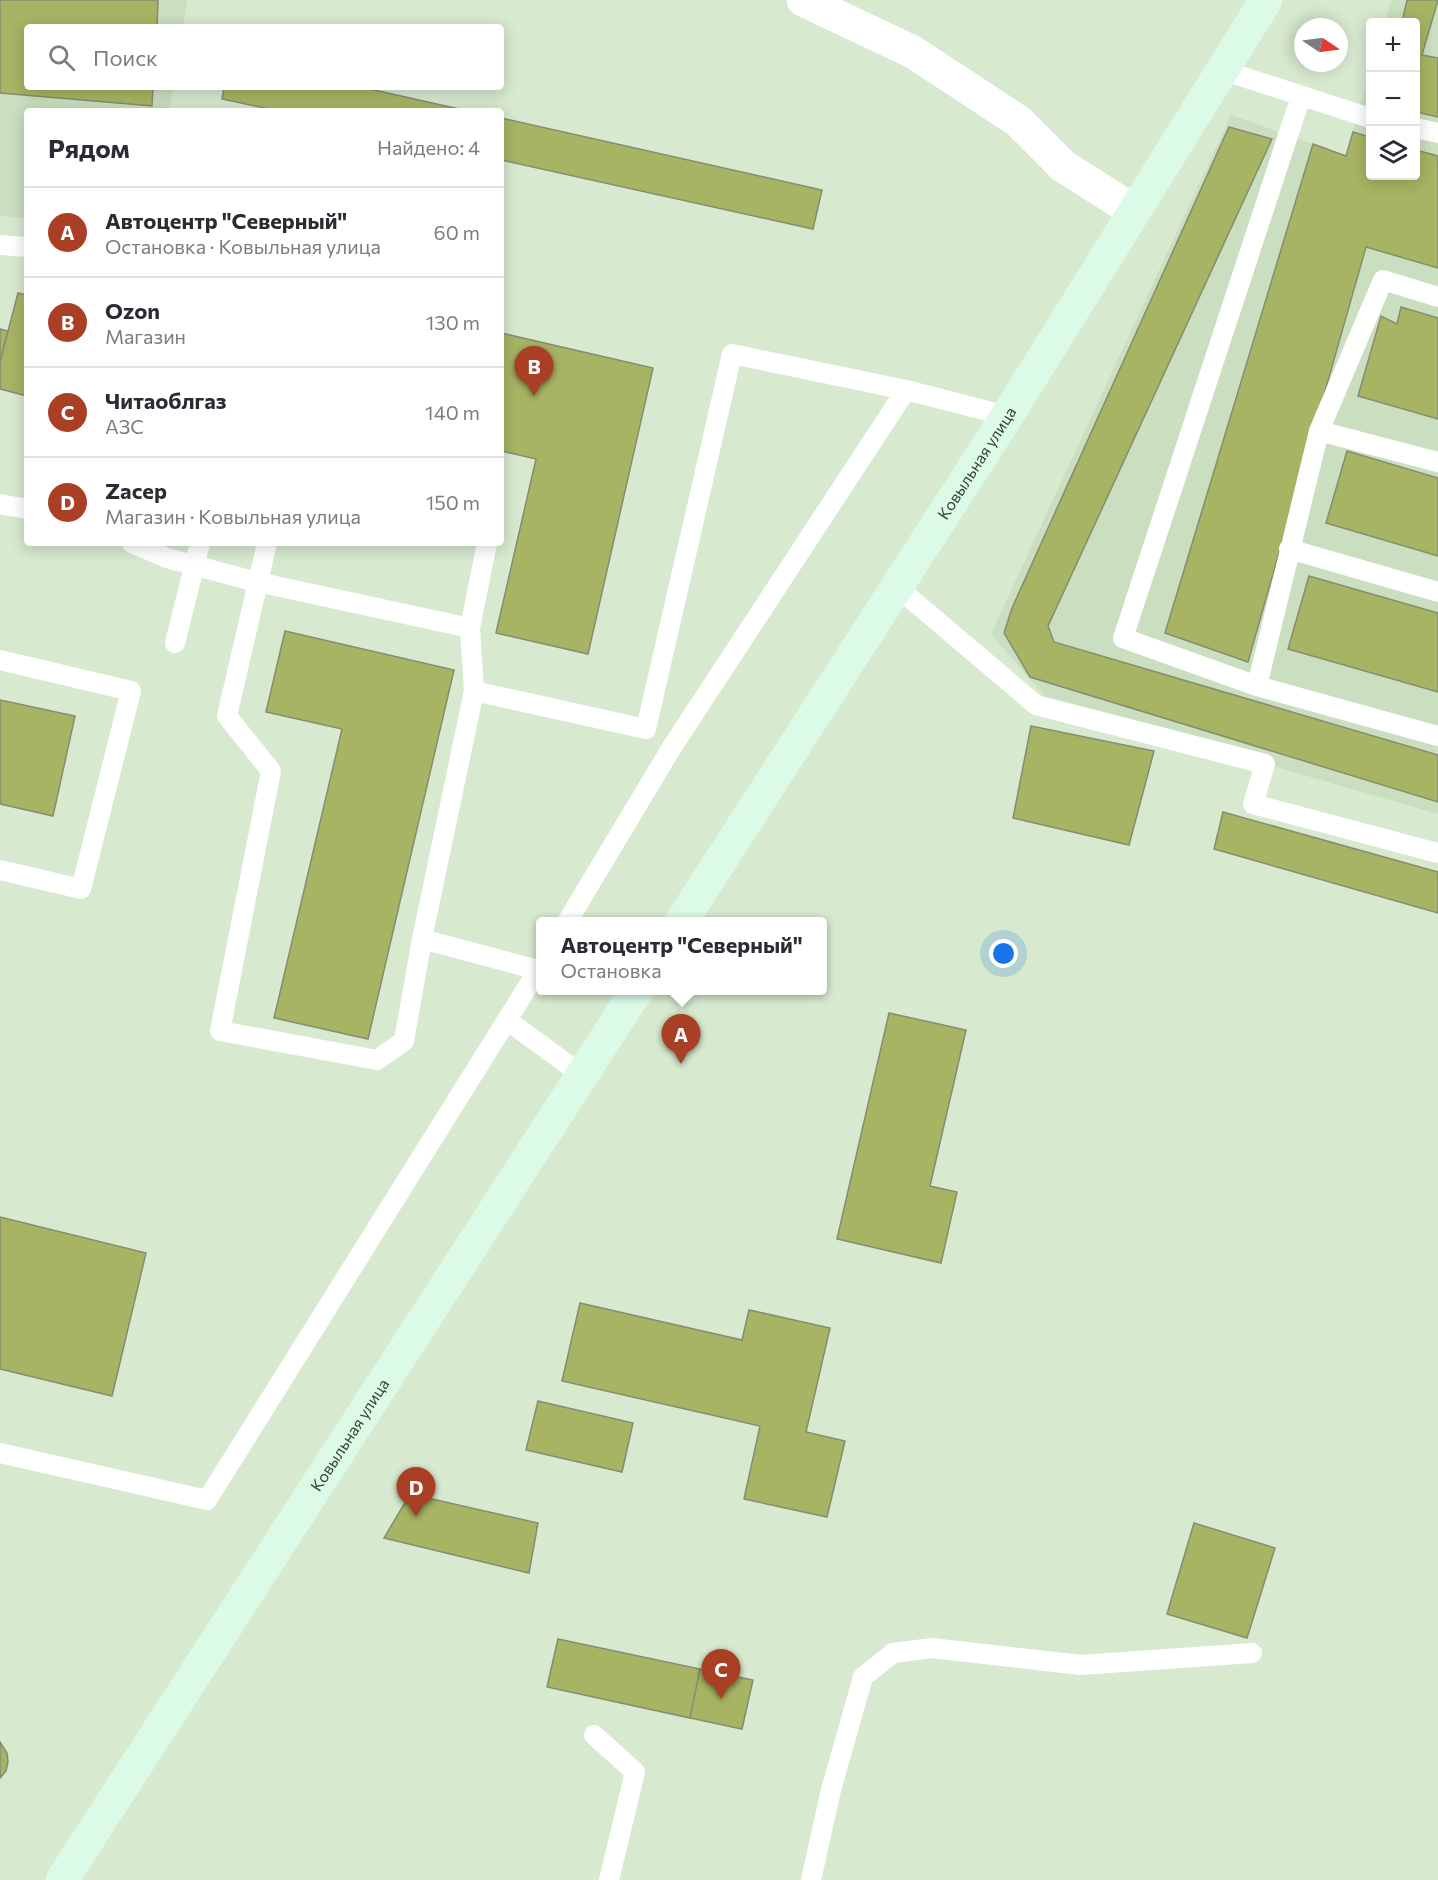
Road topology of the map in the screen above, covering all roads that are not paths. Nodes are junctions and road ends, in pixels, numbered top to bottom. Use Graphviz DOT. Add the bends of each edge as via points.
graph roads {
  1 [pos="803,0"];
  2 [pos="1266,0"];
  3 [pos="1222,70"];
  4 [pos="1300,96"];
  5 [pos="1366,116"];
  6 [pos="1420,129"];
  7 [pos="1438,133"];
  8 [pos="1134,211"];
  9 [pos="0,245"];
  10 [pos="24,247"];
  11 [pos="1438,297"];
  12 [pos="906,390"];
  13 [pos="1007,416"];
  14 [pos="1319,431"];
  15 [pos="1438,462"];
  16 [pos="0,504"];
  17 [pos="24,508"];
  18 [pos="139,546"];
  19 [pos="199,546"];
  20 [pos="266,546"];
  21 [pos="486,546"];
  22 [pos="1289,549"];
  23 [pos="195,565"];
  24 [pos="257,582"];
  25 [pos="897,587"];
  26 [pos="1438,592"];
  27 [pos="470,628"];
  28 [pos="175,643"];
  29 [pos="0,660"];
  30 [pos="1257,686"];
  31 [pos="474,691"];
  32 [pos="646,729"];
  33 [pos="1438,736"];
  34 [pos="672,747"];
  35 [pos="1438,853"];
  36 [pos="0,870"];
  37 [pos="569,917"];
  38 [pos="684,917"];
  39 [pos="422,939"];
  40 [pos="536,967"];
  41 [pos="536,973"];
  42 [pos="634,995"];
  43 [pos="507,1020"];
  44 [pos="582,1075"];
  45 [pos="0,1453"];
  46 [pos="1252,1653"];
  47 [pos="594,1735"];
  48 [pos="62,1880"];
  49 [pos="609,1880"];
  50 [pos="812,1880"];
  1 -- 8 [label="street" via="913,52 1018,121 1063,166"];
  2 -- 3 [label="main road, Ковыльная улица"];
  3 -- 4 [label="lane"];
  3 -- 8 [label="main road, Ковыльная улица"];
  4 -- 5 [label="lane"];
  4 -- 30 [label="lane" via="1123,638"];
  6 -- 7 [label="lane"];
  8 -- 13 [label="main road, Ковыльная улица"];
  9 -- 10 [label="lane"];
  11 -- 14 [label="lane" via="1383,280"];
  12 -- 13 [label="lane"];
  12 -- 32 [label="lane" via="732,354"];
  12 -- 34 [label="lane"];
  13 -- 25 [label="main road, Ковыльная улица"];
  14 -- 15 [label="lane"];
  14 -- 22 [label="lane"];
  16 -- 17 [label="lane"];
  18 -- 23 [label="lane"];
  19 -- 23 [label="lane"];
  20 -- 24 [label="lane"];
  21 -- 27 [label="lane"];
  22 -- 26 [label="lane"];
  22 -- 30 [label="lane"];
  23 -- 24 [label="lane"];
  23 -- 28 [label="lane"];
  24 -- 27 [label="lane"];
  24 -- 39 [label="lane" via="227,716 271,771 220,1031 377,1060 404,1041"];
  25 -- 35 [label="lane" via="1036,705 1265,764 1253,804"];
  25 -- 38 [label="main road, Ковыльная улица"];
  27 -- 31 [label="lane"];
  29 -- 36 [label="lane" via="131,691 81,889"];
  30 -- 33 [label="lane"];
  31 -- 32 [label="lane"];
  31 -- 39 [label="lane"];
  32 -- 34 [label="lane"];
  34 -- 37 [label="lane"];
  39 -- 40 [label="lane"];
  41 -- 43 [label="lane"];
  42 -- 44 [label="main road, Ковыльная улица"];
  43 -- 44 [label="lane"];
  43 -- 45 [label="lane" via="207,1500"];
  44 -- 48 [label="main road, Ковыльная улица"];
  46 -- 50 [label="lane" via="1081,1665 932,1648 893,1653 863,1677 831,1790"];
  47 -- 49 [label="lane" via="635,1772"];
}
